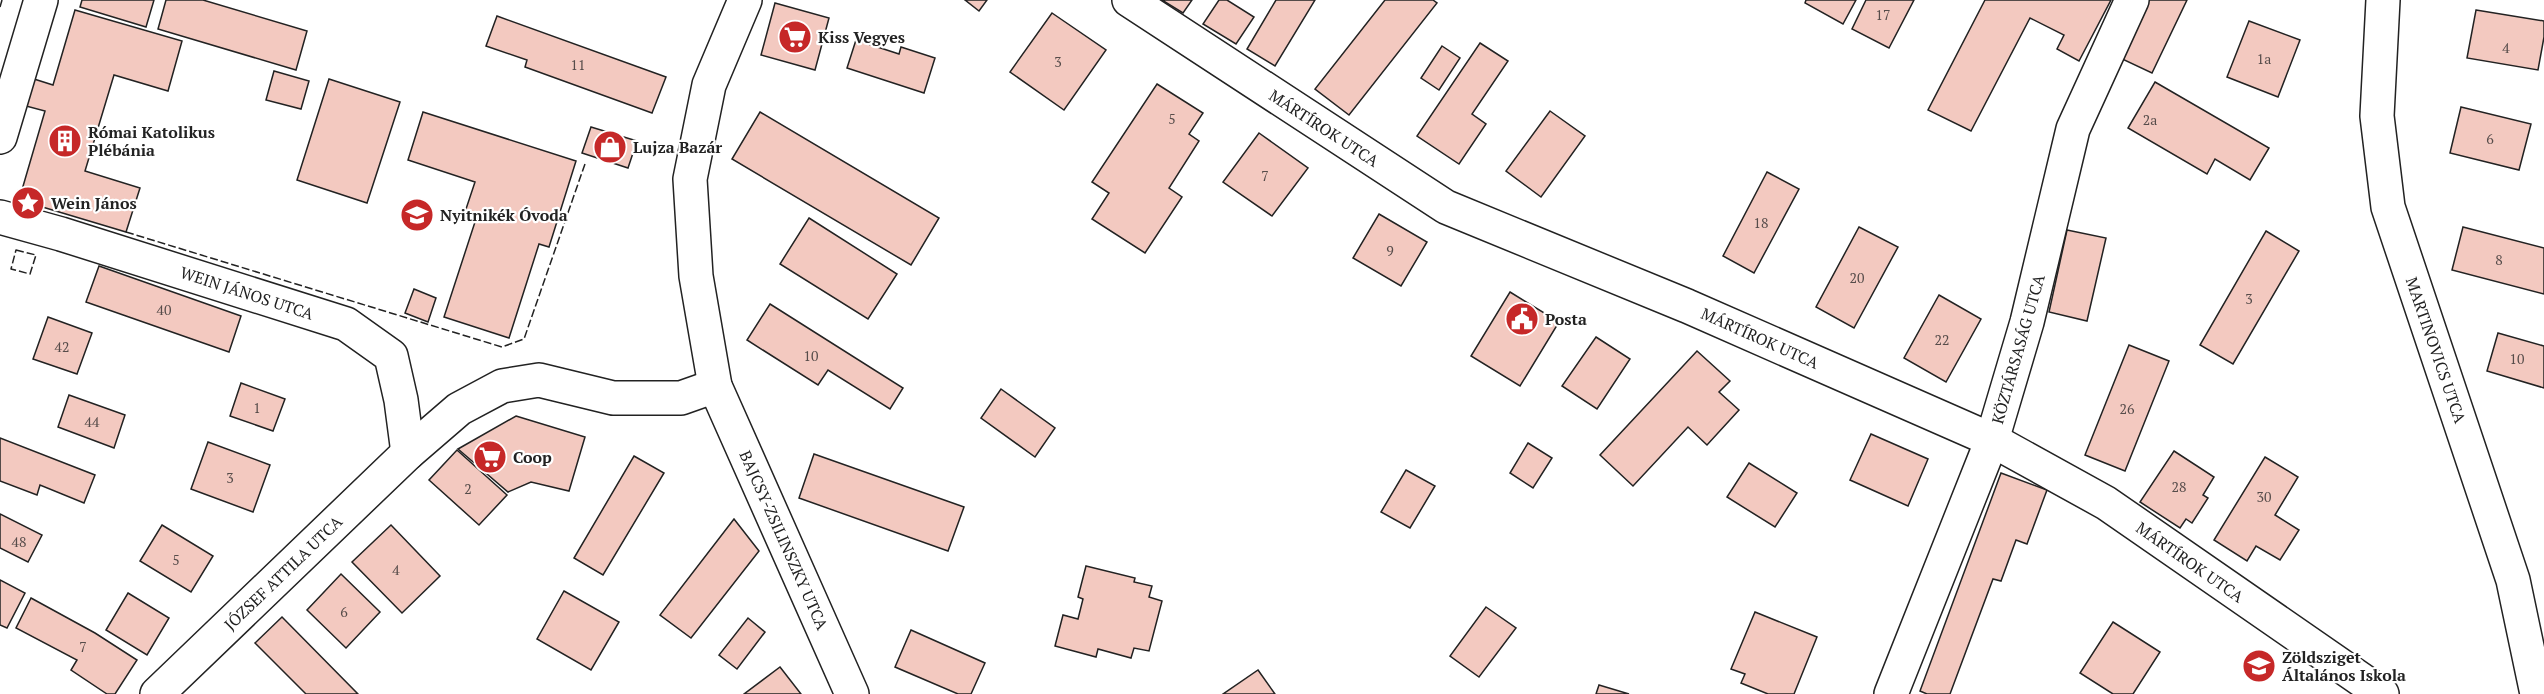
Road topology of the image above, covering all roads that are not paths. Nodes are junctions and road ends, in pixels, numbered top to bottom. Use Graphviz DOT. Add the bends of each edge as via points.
graph roads {
  1 [pos="41,0"];
  2 [pos="745,0"];
  3 [pos="1129,0"];
  4 [pos="2132,0"];
  5 [pos="2384,0"];
  6 [pos="0,137"];
  7 [pos="0,217"];
  8 [pos="715,386"];
  9 [pos="1992,440"];
  10 [pos="408,453"];
  11 [pos="157,694"];
  12 [pos="852,694"];
  13 [pos="1891,694"];
  14 [pos="2382,694"];
  15 [pos="2537,694"];
  1 -- 6 [label="street"];
  2 -- 8 [label="street, BAJCSY-ZSILINSZKY UTCA" via="709,85 690,179 696,276"];
  3 -- 9 [label="street, MÁRTÍROK UTCA" via="1446,207 1687,306"];
  4 -- 9 [label="street, KÖZTÁRSASÁG UTCA" via="2073,129 2027,322"];
  5 -- 15 [label="street, MARTINOVICS UTCA" via="2377,116 2388,207 2513,580"];
  7 -- 10 [label="street, WEIN JÁNOS UTCA" via="346,324 391,356"];
  8 -- 10 [label="street, JÓZSEF ATTILA UTCA" via="681,398 613,398 538,380 502,386 459,409"];
  8 -- 12 [label="street, BAJCSY-ZSILINSZKY UTCA"];
  9 -- 13 [label="street, KÖZTÁRSASÁG UTCA"];
  9 -- 14 [label="street, MÁRTÍROK UTCA" via="2106,503"];
  10 -- 11 [label="street, JÓZSEF ATTILA UTCA"];
}
